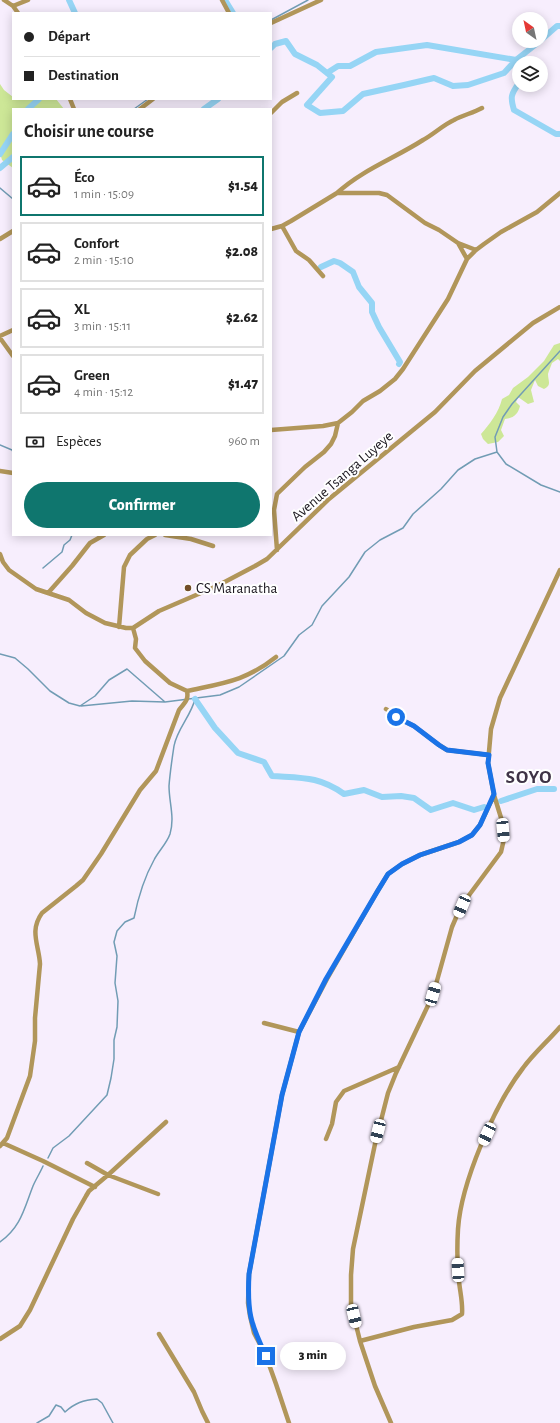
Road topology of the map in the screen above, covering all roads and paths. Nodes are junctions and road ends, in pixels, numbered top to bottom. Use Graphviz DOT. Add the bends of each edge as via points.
graph roads {
  1 [pos="4,0"];
  2 [pos="28,0"];
  3 [pos="222,0"];
  4 [pos="321,0"];
  5 [pos="13,6"];
  6 [pos="17,12"];
  7 [pos="228,12"];
  8 [pos="272,23"];
  9 [pos="297,93"];
  10 [pos="152,100"];
  11 [pos="141,108"];
  12 [pos="482,108"];
  13 [pos="272,111"];
  14 [pos="337,192"];
  15 [pos="560,193"];
  16 [pos="282,226"];
  17 [pos="272,229"];
  18 [pos="12,232"];
  19 [pos="0,239"];
  20 [pos="458,244"];
  21 [pos="476,250"];
  22 [pos="468,260"];
  23 [pos="323,276"];
  24 [pos="560,307"];
  25 [pos="12,331"];
  26 [pos="0,337"];
  27 [pos="12,355"];
  28 [pos="338,423"];
  29 [pos="272,430"];
  30 [pos="0,471"];
  31 [pos="12,473"];
  32 [pos="102,536"];
  33 [pos="153,536"];
  34 [pos="172,536"];
  35 [pos="213,546"];
  36 [pos="277,550"];
  37 [pos="0,554"];
  38 [pos="560,570"];
  39 [pos="48,594"];
  40 [pos="119,627"];
  41 [pos="133,628"];
  42 [pos="276,657"];
  43 [pos="187,691"];
  44 [pos="386,709"];
  45 [pos="489,755"];
  46 [pos="494,794"];
  47 [pos="264,1023"];
  48 [pos="560,1027"];
  49 [pos="299,1032"];
  50 [pos="399,1066"];
  51 [pos="166,1122"];
  52 [pos="326,1139"];
  53 [pos="1,1145"];
  54 [pos="87,1163"];
  55 [pos="108,1175"];
  56 [pos="95,1187"];
  57 [pos="158,1194"];
  58 [pos="159,1334"];
  59 [pos="0,1339"];
  60 [pos="360,1341"];
  61 [pos="208,1423"];
  62 [pos="289,1423"];
  63 [pos="391,1423"];
  1 -- 5 [label="street"];
  2 -- 5 [label="street"];
  3 -- 7 [label="street"];
  4 -- 8 [label="street"];
  5 -- 6 [label="street"];
  9 -- 13 [label="street"];
  10 -- 11 [label="street"];
  12 -- 14 [label="street" via="440,128 424,140 354,178"];
  14 -- 16 [label="street"];
  14 -- 20 [label="street" via="387,195"];
  15 -- 21 [label="street" via="537,212 501,232"];
  16 -- 17 [label="street"];
  16 -- 23 [label="street" via="296,251"];
  18 -- 19 [label="street"];
  20 -- 21 [label="street"];
  20 -- 22 [label="street"];
  21 -- 22 [label="street"];
  22 -- 28 [label="street" via="448,299 403,369 395,379 363,401"];
  24 -- 36 [label="street, Avenue Tsanga Luyeye" via="533,323 480,367 435,412 329,499"];
  25 -- 26 [label="street"];
  26 -- 27 [label="street"];
  28 -- 29 [label="street"];
  28 -- 36 [label="street" via="331,444 277,494 274,510"];
  30 -- 31 [label="street"];
  32 -- 39 [label="street" via="90,543"];
  33 -- 40 [label="street" via="130,555 124,567"];
  34 -- 35 [label="street"];
  36 -- 41 [label="street, Avenue Tsanga Luyeye" via="255,566 160,611"];
  37 -- 39 [label="street" via="9,570 36,589"];
  38 -- 45 [label="street" via="500,698 491,729"];
  39 -- 40 [label="street" via="69,600 97,619"];
  40 -- 41 [label="street"];
  41 -- 43 [label="street" via="135,648 144,661 170,683"];
  42 -- 43 [label="street" via="251,674 234,681"];
  43 -- 53 [label="street" via="186,703 179,710 156,771 140,790 80,883 42,913 37,920 35,928 40,964 30,1076 7,1138"];
  44 -- 45 [label="street" via="447,750"];
  45 -- 46 [label="street" via="488,763"];
  46 -- 49 [label="street" via="480,825 472,835 420,855 388,874 326,979"];
  46 -- 50 [label="street" via="502,821 504,839 501,852 462,906 452,927 433,994"];
  47 -- 49 [label="street"];
  48 -- 60 [label="street" via="523,1068 504,1098 481,1145 469,1179 460,1209 458,1230 457,1258 462,1314 452,1320"];
  49 -- 62 [label="street" via="282,1095 249,1274 248,1292 254,1333 266,1356"];
  50 -- 52 [label="street" via="344,1091 336,1102"];
  50 -- 60 [label="street" via="388,1093 375,1144 353,1249 351,1305"];
  51 -- 55 [label="street"];
  53 -- 56 [label="street" via="42,1160"];
  54 -- 55 [label="street"];
  55 -- 56 [label="street"];
  55 -- 57 [label="street"];
  56 -- 59 [label="street" via="86,1196 73,1219 30,1310 20,1326"];
  58 -- 61 [label="street" via="194,1392"];
  60 -- 63 [label="street"];
}
